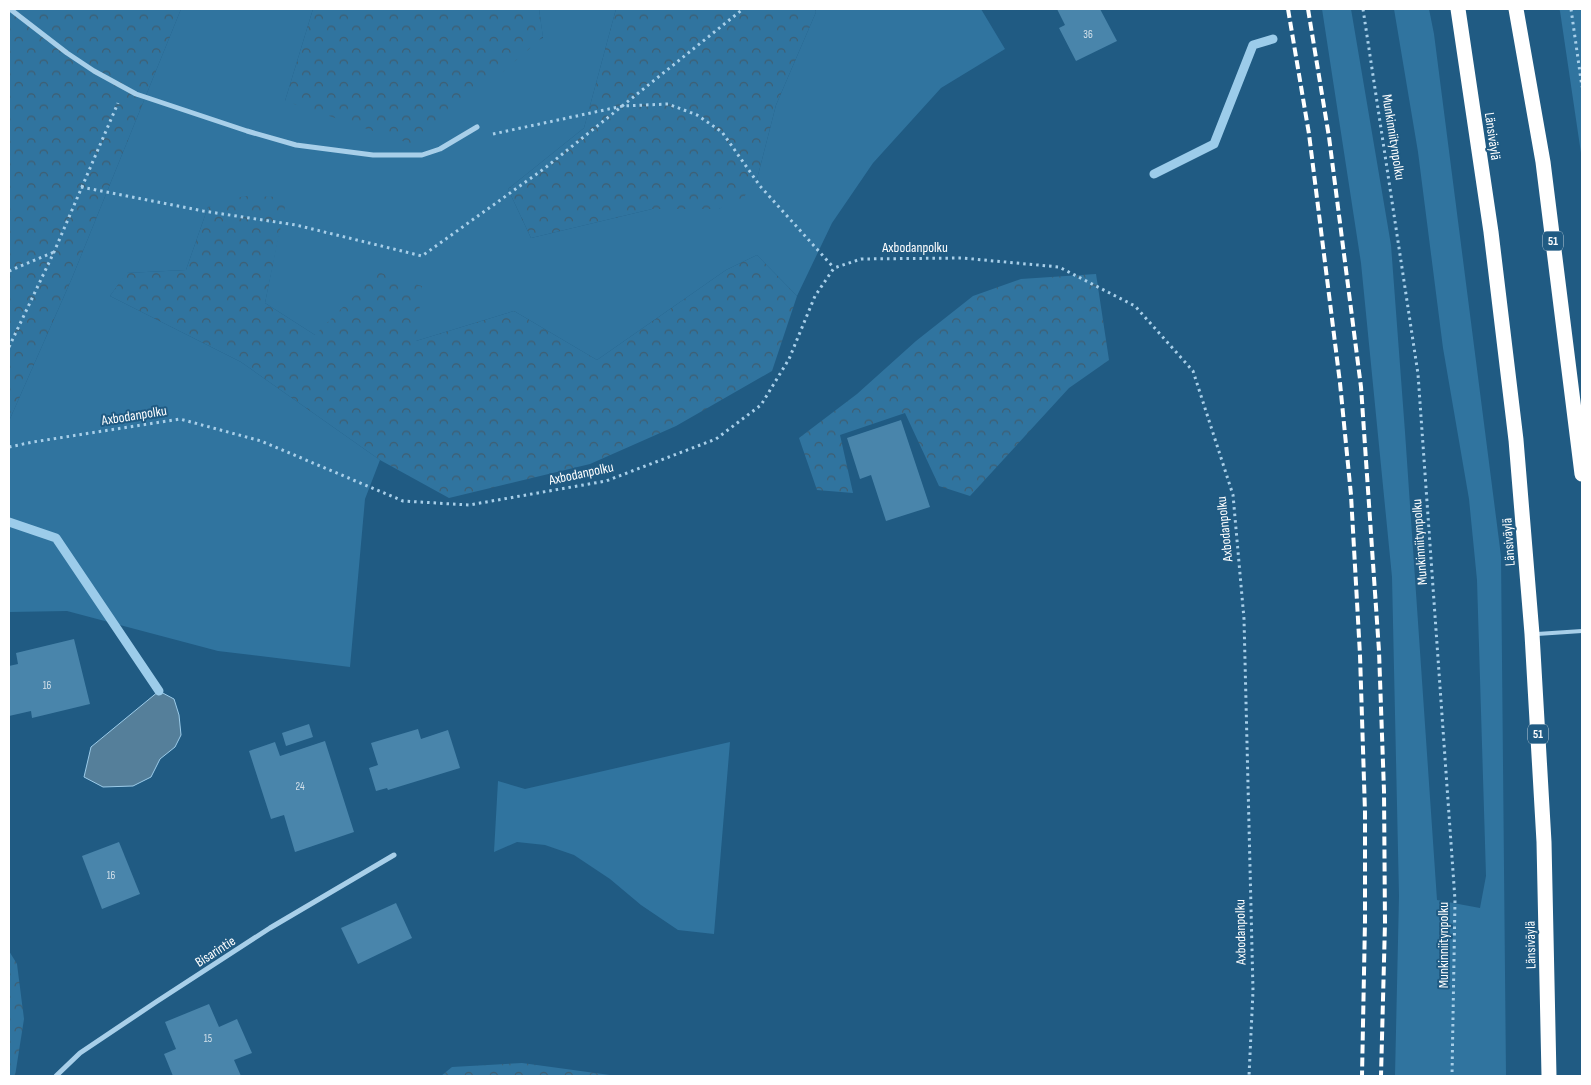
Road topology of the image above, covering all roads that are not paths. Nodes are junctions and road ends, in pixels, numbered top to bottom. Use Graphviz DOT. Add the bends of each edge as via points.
graph roads {
  1 [pos="10,9"];
  2 [pos="1458,9"];
  3 [pos="1516,9"];
  4 [pos="477,127"];
  5 [pos="1582,474"];
  6 [pos="1582,631"];
  7 [pos="1532,634"];
  8 [pos="394,855"];
  9 [pos="56,1076"];
  10 [pos="1549,1076"];
  1 -- 4 [label="street" via="67,53 136,94 296,145 373,155 422,156"];
  2 -- 7 [label="highway, Länsiväylä / 51" via="1513,412"];
  3 -- 5 [label="highway, 51" via="1543,162"];
  6 -- 7 [label="lane"];
  7 -- 10 [label="highway, Länsiväylä / 51" via="1544,842"];
  8 -- 9 [label="street, Bisarintie" via="270,928 164,997 80,1053"];
}
